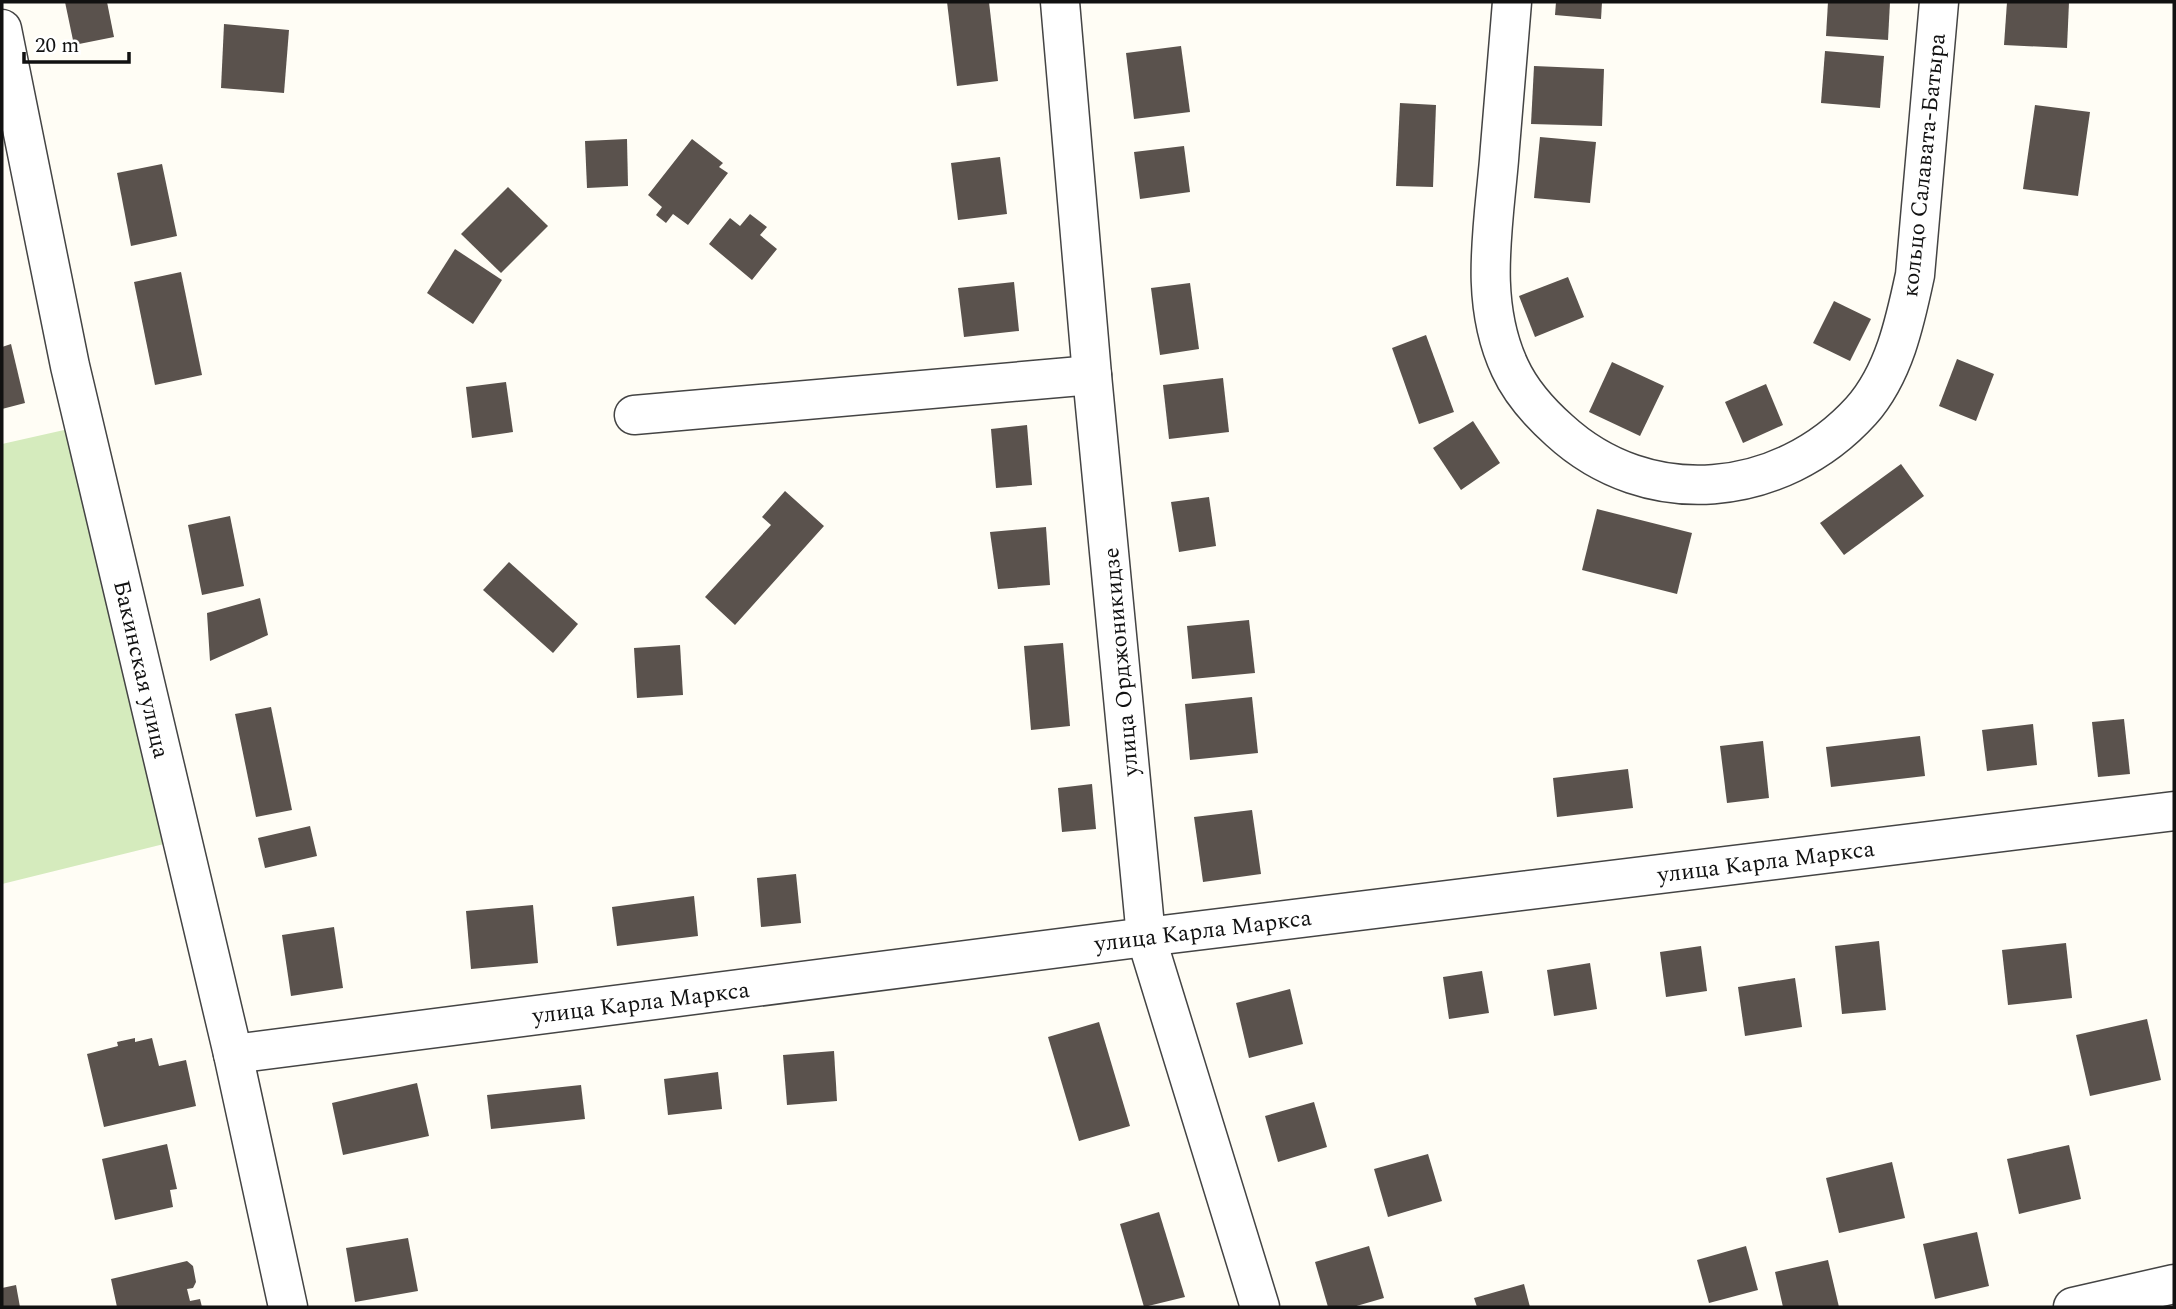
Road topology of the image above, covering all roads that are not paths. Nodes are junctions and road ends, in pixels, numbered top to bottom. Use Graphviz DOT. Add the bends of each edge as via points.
graph roads {
  1 [pos="1060,2"];
  2 [pos="1512,2"];
  3 [pos="1939,2"];
  4 [pos="2,29"];
  5 [pos="1092,375"];
  6 [pos="634,415"];
  7 [pos="2174,811"];
  8 [pos="1146,937"];
  9 [pos="233,1054"];
  10 [pos="2174,1284"];
  11 [pos="288,1307"];
  12 [pos="1260,1307"];
  13 [pos="2073,1307"];
  1 -- 5 [label="street, улица Орджоникидзе"];
  2 -- 3 [label="street, кольцо Салавата-Батыра" via="1489,267 1493,320 1511,369 1540,413 1578,448 1625,473 1676,485 1728,484 1779,471 1824,446 1862,409 1890,365 1915,275"];
  4 -- 9 [label="street, Бакинская улица" via="70,366"];
  5 -- 6 [label="street"];
  5 -- 8 [label="street, улица Орджоникидзе"];
  7 -- 8 [label="street, улица Карла Маркса"];
  8 -- 9 [label="street, улица Карла Маркса"];
  8 -- 12 [label="street, улица Орджоникидзе"];
  9 -- 11 [label="street, Бакинская улица"];
  10 -- 13 [label="street"];
}
